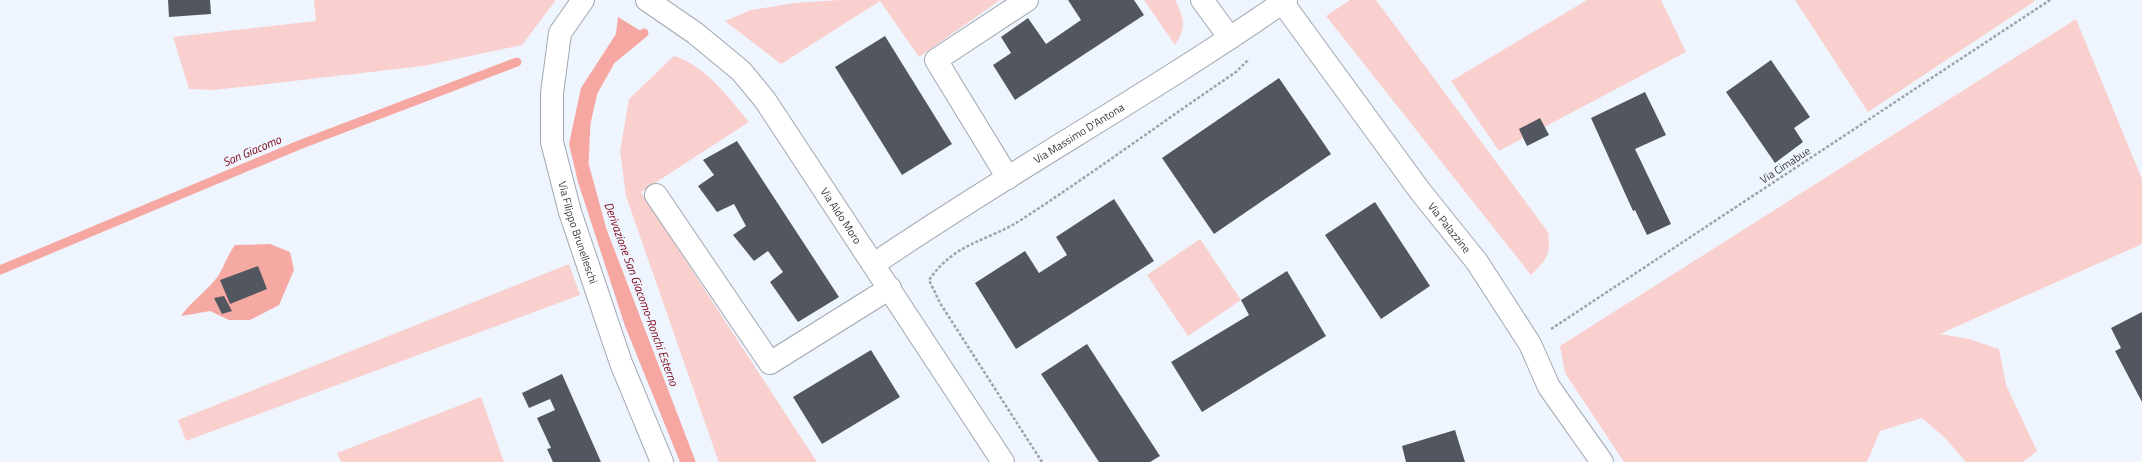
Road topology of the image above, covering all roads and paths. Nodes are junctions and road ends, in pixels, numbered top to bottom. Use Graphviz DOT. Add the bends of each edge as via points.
graph roads {
  1 [pos="583,0"];
  2 [pos="647,0"];
  3 [pos="1028,0"];
  4 [pos="1202,0"];
  5 [pos="2050,0"];
  6 [pos="1284,1"];
  7 [pos="1230,38"];
  8 [pos="1250,58"];
  9 [pos="1008,178"];
  10 [pos="656,195"];
  11 [pos="874,264"];
  12 [pos="890,288"];
  13 [pos="1530,344"];
  14 [pos="662,462"];
  15 [pos="1003,462"];
  16 [pos="1042,462"];
  17 [pos="1602,462"];
  1 -- 14 [label="street, Via Filippo Brunelleschi" via="560,33 552,93 552,142 570,212 619,356"];
  2 -- 11 [label="street, Via Aldo Moro" via="695,33 741,71 765,100"];
  3 -- 9 [label="street" via="936,60"];
  4 -- 7 [label="street"];
  5 -- 13 [label="path, Via Cimabue"];
  6 -- 7 [label="street, Via Massimo D'Antona"];
  6 -- 13 [label="street, Via Palazzine" via="1420,191 1477,262"];
  7 -- 9 [label="street, Via Massimo D'Antona"];
  8 -- 16 [label="path" via="1236,72 1022,219 954,253 939,264 929,280 940,303"];
  9 -- 11 [label="street, Via Massimo D'Antona"];
  10 -- 12 [label="street" via="770,363"];
  11 -- 12 [label="street, Via Aldo Moro"];
  12 -- 15 [label="street, Via Aldo Moro"];
  13 -- 17 [label="street, Via Palazzine" via="1549,387"];
}
